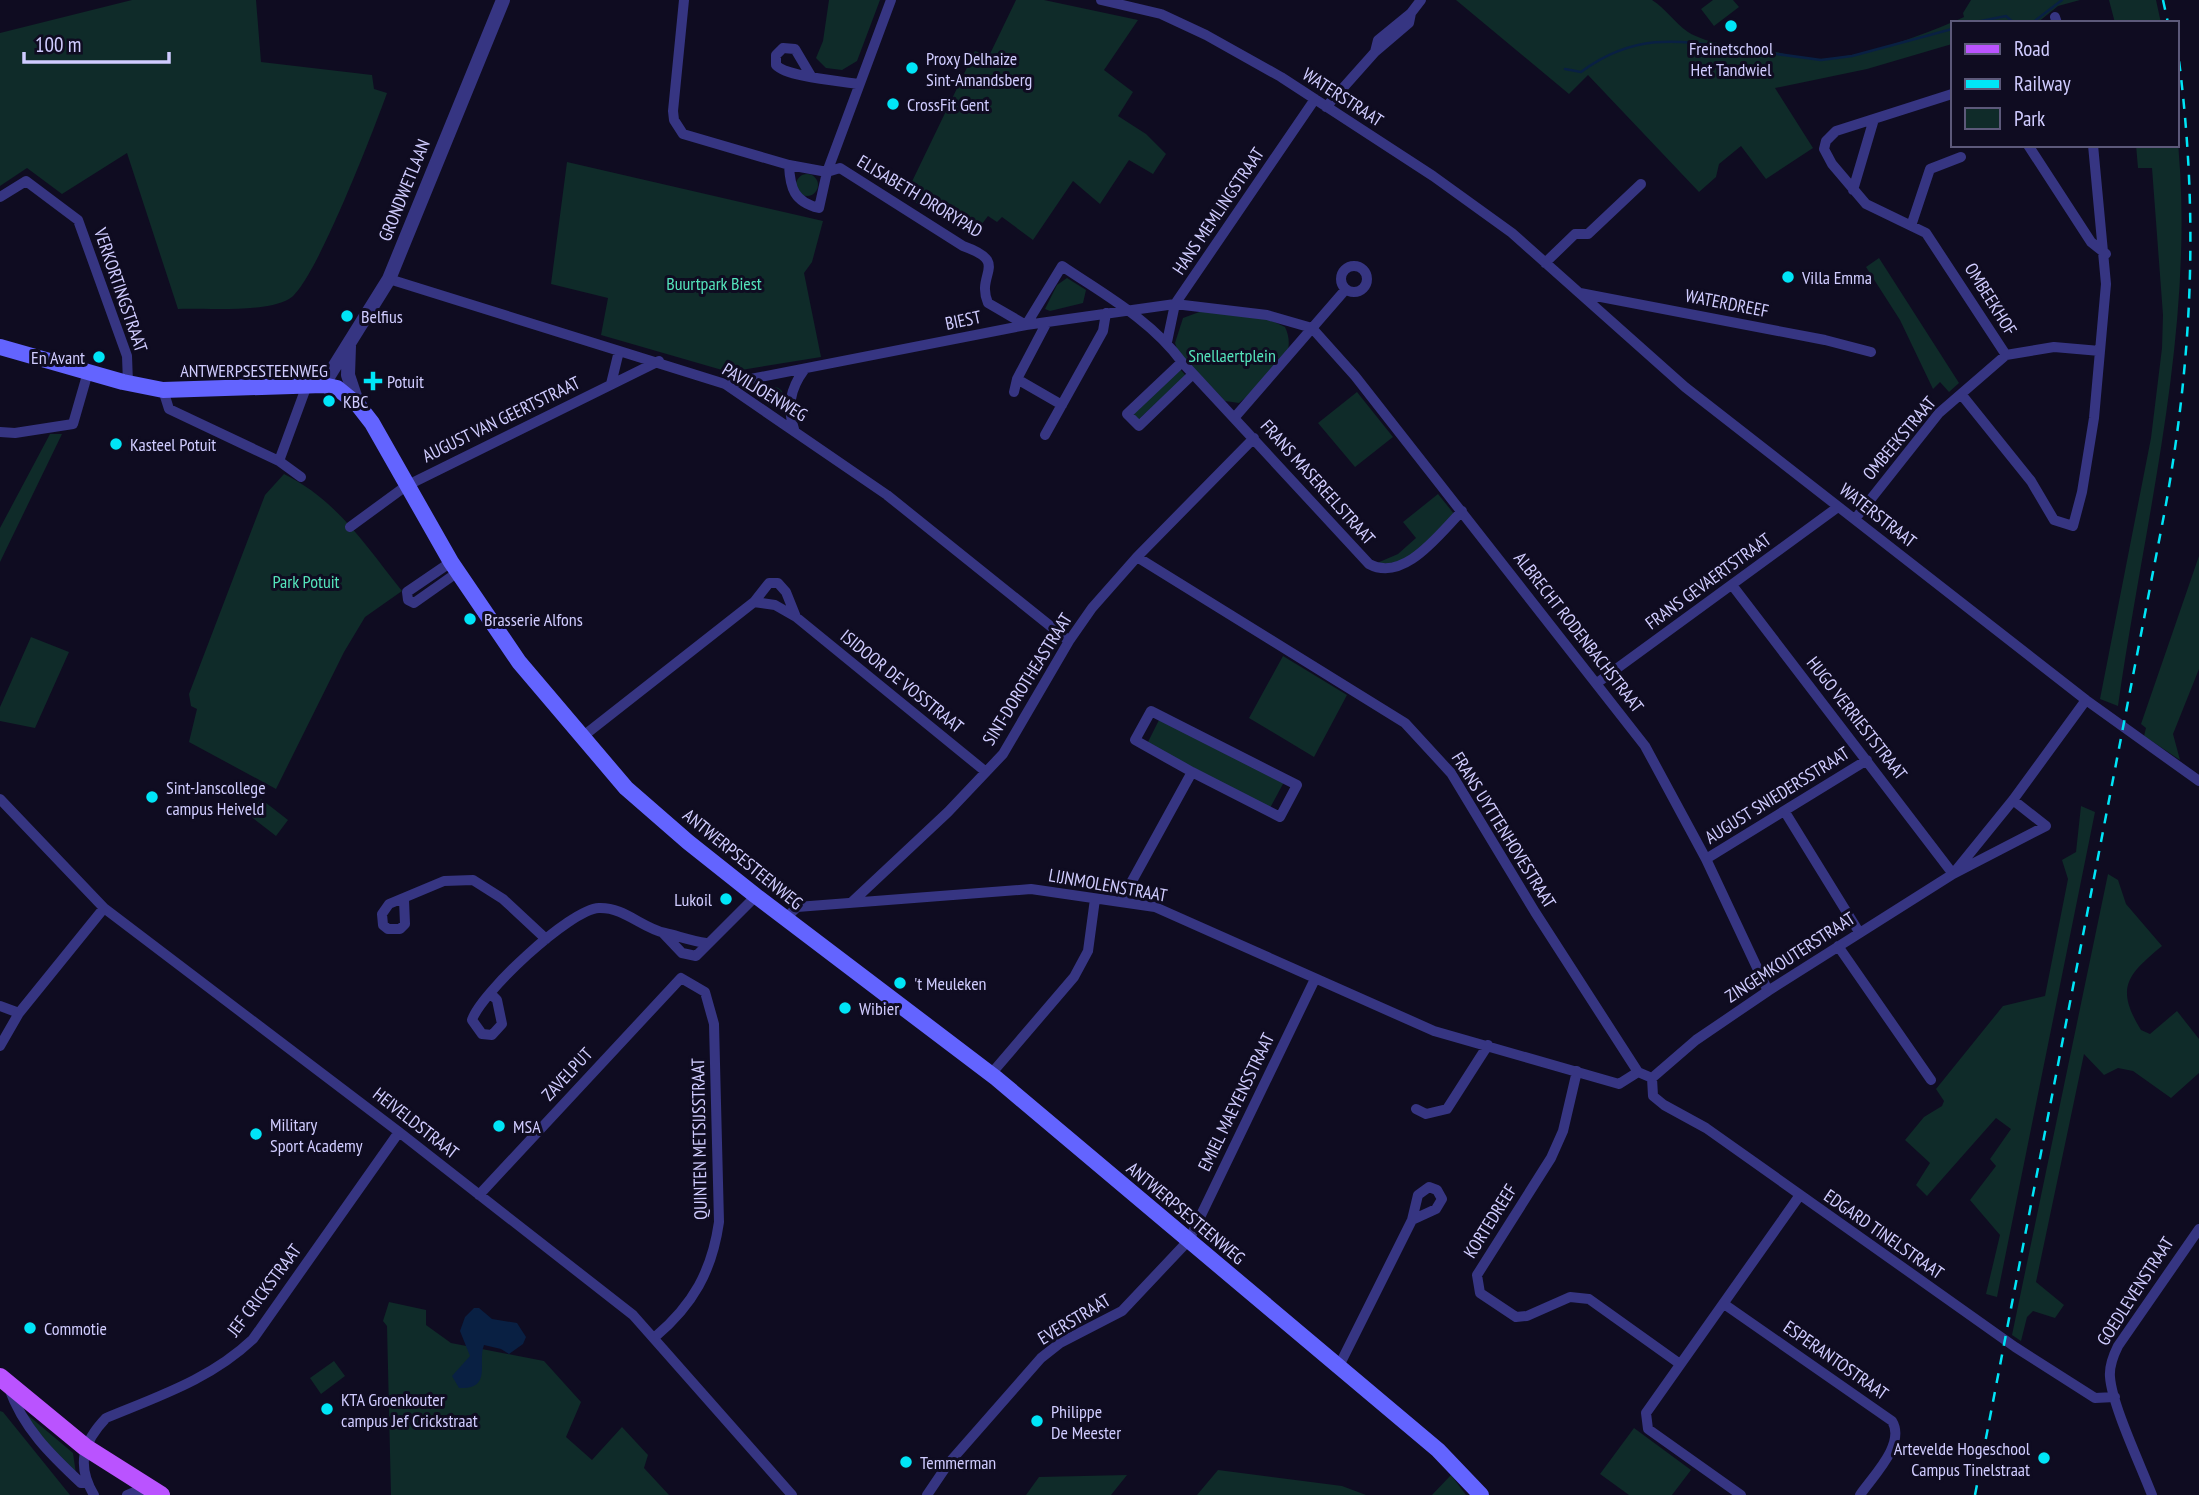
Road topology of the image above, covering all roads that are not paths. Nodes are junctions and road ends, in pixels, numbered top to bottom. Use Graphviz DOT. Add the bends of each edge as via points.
graph roads {
  1 [pos="502,0"];
  2 [pos="684,0"];
  3 [pos="891,0"];
  4 [pos="1101,0"];
  5 [pos="1420,0"];
  6 [pos="811,76"];
  7 [pos="859,84"];
  8 [pos="1951,94"];
  9 [pos="1315,99"];
  10 [pos="1326,107"];
  11 [pos="1874,119"];
  12 [pos="2029,147"];
  13 [pos="2093,147"];
  14 [pos="1961,157"];
  15 [pos="789,165"];
  16 [pos="827,172"];
  17 [pos="1641,184"];
  18 [pos="1853,190"];
  19 [pos="0,197"];
  20 [pos="1912,223"];
  21 [pos="2106,254"];
  22 [pos="1545,263"];
  23 [pos="389,279"];
  24 [pos="1346,289"];
  25 [pos="1577,293"];
  26 [pos="1175,304"];
  27 [pos="1129,311"];
  28 [pos="1105,313"];
  29 [pos="1047,322"];
  30 [pos="1026,325"];
  31 [pos="1312,328"];
  32 [pos="1167,342"];
  33 [pos="349,345"];
  34 [pos="0,347"];
  35 [pos="619,351"];
  36 [pos="2100,351"];
  37 [pos="1871,352"];
  38 [pos="2006,355"];
  39 [pos="659,361"];
  40 [pos="1182,362"];
  41 [pos="804,370"];
  42 [pos="88,372"];
  43 [pos="1193,374"];
  44 [pos="1017,379"];
  45 [pos="128,383"];
  46 [pos="611,384"];
  47 [pos="724,384"];
  48 [pos="315,385"];
  49 [pos="163,390"];
  50 [pos="1014,391"];
  51 [pos="1961,394"];
  52 [pos="358,405"];
  53 [pos="1062,405"];
  54 [pos="1235,417"];
  55 [pos="794,429"];
  56 [pos="0,432"];
  57 [pos="1045,435"];
  58 [pos="1254,438"];
  59 [pos="279,461"];
  60 [pos="300,477"];
  61 [pos="406,486"];
  62 [pos="1838,507"];
  63 [pos="1462,512"];
  64 [pos="1855,519"];
  65 [pos="350,527"];
  66 [pos="1137,557"];
  67 [pos="1732,585"];
  68 [pos="754,602"];
  69 [pos="796,617"];
  70 [pos="1069,641"];
  71 [pos="1598,683"];
  72 [pos="2085,699"];
  73 [pos="582,737"];
  74 [pos="1867,760"];
  75 [pos="986,772"];
  76 [pos="1192,772"];
  77 [pos="2199,781"];
  78 [pos="0,799"];
  79 [pos="2013,800"];
  80 [pos="1785,812"];
  81 [pos="1706,859"];
  82 [pos="1953,874"];
  83 [pos="756,896"];
  84 [pos="1095,899"];
  85 [pos="404,900"];
  86 [pos="1121,901"];
  87 [pos="852,902"];
  88 [pos="104,908"];
  89 [pos="786,918"];
  90 [pos="1859,932"];
  91 [pos="663,933"];
  92 [pos="546,939"];
  93 [pos="706,943"];
  94 [pos="1838,946"];
  95 [pos="681,978"];
  96 [pos="1315,979"];
  97 [pos="1768,990"];
  98 [pos="491,993"];
  99 [pos="0,1006"];
  100 [pos="19,1013"];
  101 [pos="1488,1045"];
  102 [pos="0,1046"];
  103 [pos="1577,1071"];
  104 [pos="1639,1072"];
  105 [pos="992,1074"];
  106 [pos="1652,1078"];
  107 [pos="1931,1080"];
  108 [pos="1416,1109"];
  109 [pos="399,1132"];
  110 [pos="479,1195"];
  111 [pos="1800,1195"];
  112 [pos="1412,1220"];
  113 [pos="2199,1229"];
  114 [pos="1189,1240"];
  115 [pos="1724,1304"];
  116 [pos="655,1337"];
  117 [pos="1680,1364"];
  118 [pos="1339,1366"];
  119 [pos="4,1380"];
  120 [pos="2115,1397"];
  121 [pos="85,1447"];
  122 [pos="87,1483"];
  123 [pos="159,1494"];
  124 [pos="94,1495"];
  125 [pos="127,1495"];
  126 [pos="792,1495"];
  127 [pos="927,1495"];
  128 [pos="1480,1495"];
  129 [pos="1741,1495"];
  130 [pos="1860,1495"];
  131 [pos="2152,1495"];
  1 -- 23 [label="street, GRONDWETLAAN"];
  2 -- 15 [label="street" via="673,111 678,128 689,138"];
  3 -- 7 [label="street"];
  4 -- 9 [label="street, WATERSTRAAT" via="1179,21"];
  5 -- 10 [label="street" via="1409,23 1375,52"];
  6 -- 7 [label="street"];
  7 -- 16 [label="street"];
  8 -- 11 [label="street, OMBEEKHOF"];
  9 -- 10 [label="street, WATERSTRAAT"];
  9 -- 26 [label="street, HANS MEMLINGSTRAAT"];
  10 -- 22 [label="street, WATERSTRAAT" via="1456,192"];
  11 -- 18 [label="street"];
  11 -- 18 [label="street, OMBEEKHOF" via="1836,131 1826,141 1832,164"];
  12 -- 21 [label="street" via="2091,242"];
  13 -- 21 [label="street"];
  14 -- 20 [label="street" via="1930,169"];
  15 -- 16 [label="street"];
  15 -- 16 [label="street" via="793,193 819,208"];
  16 -- 30 [label="street, ELISABETH DRORYPAD" via="839,168 981,253 991,270 983,290 988,303"];
  17 -- 22 [label="street" via="1588,234 1574,234"];
  18 -- 20 [label="street, OMBEEKHOF" via="1866,204"];
  19 -- 45 [label="street, VERKORTINGSTRAAT" via="26,181 78,220 127,356"];
  20 -- 38 [label="street, OMBEEKHOF" via="1937,246"];
  21 -- 36 [label="street"];
  22 -- 25 [label="street, WATERSTRAAT"];
  23 -- 33 [label="street, GRONDWETLAAN"];
  23 -- 35 [label="street, PAVILJOENWEG"];
  24 -- 31 [label="street"];
  25 -- 37 [label="street, WATERDREEF"];
  25 -- 62 [label="street, WATERSTRAAT" via="1685,387"];
  26 -- 27 [label="street"];
  26 -- 31 [label="street" via="1268,315"];
  26 -- 32 [label="street"];
  27 -- 28 [label="street, BIEST"];
  27 -- 30 [label="street, FRANS MASEREELSTRAAT" via="1062,267"];
  27 -- 32 [label="street, FRANS MASEREELSTRAAT"];
  28 -- 29 [label="street, BIEST"];
  28 -- 53 [label="street" via="1103,331"];
  29 -- 30 [label="street, BIEST"];
  29 -- 44 [label="street"];
  30 -- 41 [label="street, BIEST"];
  31 -- 54 [label="street"];
  31 -- 63 [label="street, ALBRECHT RODENBACHSTRAAT"];
  32 -- 40 [label="street, FRANS MASEREELSTRAAT"];
  33 -- 48 [label="street, GRONDWETLAAN"];
  33 -- 52 [label="street" via="348,375"];
  34 -- 42 [label="main road, ANTWERPSESTEENWEG"];
  35 -- 39 [label="street, PAVILJOENWEG"];
  35 -- 46 [label="street"];
  36 -- 38 [label="street, OMBEEKHOF" via="2054,347"];
  36 -- 51 [label="street" via="2094,418 2073,526 2054,520 2031,481"];
  38 -- 51 [label="street, OMBEEKSTRAAT"];
  39 -- 46 [label="street, AUGUST VAN GEERTSTRAAT"];
  39 -- 47 [label="street, PAVILJOENWEG"];
  40 -- 43 [label="street, FRANS MASEREELSTRAAT"];
  40 -- 43 [label="street" via="1127,414 1139,426"];
  41 -- 47 [label="street, BIEST"];
  41 -- 55 [label="street" via="794,383 789,413"];
  42 -- 45 [label="main road, ANTWERPSESTEENWEG"];
  42 -- 56 [label="street" via="73,424"];
  43 -- 54 [label="street, FRANS MASEREELSTRAAT"];
  44 -- 50 [label="street"];
  44 -- 53 [label="street"];
  45 -- 49 [label="main road, ANTWERPSESTEENWEG"];
  46 -- 61 [label="street, AUGUST VAN GEERTSTRAAT"];
  47 -- 55 [label="street, PAVILJOENWEG"];
  48 -- 49 [label="main road, ANTWERPSESTEENWEG"];
  48 -- 52 [label="main road, ANTWERPSESTEENWEG" via="337,388"];
  48 -- 59 [label="street"];
  49 -- 59 [label="street" via="169,409"];
  51 -- 64 [label="street, OMBEEKSTRAAT" via="1939,413"];
  52 -- 61 [label="main road, ANTWERPSESTEENWEG"];
  53 -- 57 [label="street"];
  54 -- 58 [label="street, FRANS MASEREELSTRAAT"];
  55 -- 70 [label="street, PAVILJOENWEG" via="887,495"];
  58 -- 63 [label="street, FRANS MASEREELSTRAAT" via="1377,568 1406,564"];
  58 -- 66 [label="street, SINT-DOROTHEASTRAAT"];
  59 -- 60 [label="street"];
  61 -- 65 [label="street, AUGUST VAN GEERTSTRAAT"];
  61 -- 73 [label="main road, ANTWERPSESTEENWEG" via="519,662"];
  62 -- 64 [label="street, WATERSTRAAT"];
  62 -- 67 [label="street, FRANS GEVAERTSTRAAT"];
  63 -- 71 [label="street, ALBRECHT RODENBACHSTRAAT"];
  64 -- 72 [label="street, WATERSTRAAT"];
  66 -- 70 [label="street, SINT-DOROTHEASTRAAT"];
  66 -- 104 [label="street, FRANS UYTTENHOVESTRAAT" via="1405,723 1427,745 1451,773"];
  67 -- 71 [label="street, FRANS GEVAERTSTRAAT"];
  67 -- 74 [label="street, HUGO VERRIESTSTRAAT"];
  68 -- 69 [label="street, ISIDOOR DE VOSSTRAAT" via="775,605"];
  68 -- 69 [label="street, ISIDOOR DE VOSSTRAAT" via="769,583 778,583"];
  68 -- 73 [label="street, ISIDOOR DE VOSSTRAAT"];
  69 -- 75 [label="street, ISIDOOR DE VOSSTRAAT"];
  70 -- 75 [label="street, SINT-DOROTHEASTRAAT" via="1003,754"];
  71 -- 81 [label="street, ALBRECHT RODENBACHSTRAAT" via="1645,746"];
  72 -- 77 [label="street, WATERSTRAAT"];
  72 -- 79 [label="street, ZINGEMKOUTERSTRAAT"];
  73 -- 83 [label="main road, ANTWERPSESTEENWEG" via="626,788"];
  74 -- 80 [label="street, AUGUST SNIEDERSSTRAAT"];
  74 -- 82 [label="street, HUGO VERRIESTSTRAAT"];
  75 -- 87 [label="street, SINT-DOROTHEASTRAAT"];
  76 -- 76 [label="street" via="1135,740 1152,711 1297,785 1280,817"];
  76 -- 86 [label="street"];
  78 -- 88 [label="street, HEIVELDSTRAAT"];
  79 -- 82 [label="street, ZINGEMKOUTERSTRAAT"];
  79 -- 82 [label="street, ZINGEMKOUTERSTRAAT" via="2046,827"];
  80 -- 81 [label="street, AUGUST SNIEDERSSTRAAT"];
  80 -- 90 [label="street"];
  81 -- 97 [label="street, ALBRECHT RODENBACHSTRAAT"];
  82 -- 90 [label="street, ZINGEMKOUTERSTRAAT"];
  83 -- 89 [label="main road, ANTWERPSESTEENWEG"];
  83 -- 93 [label="street"];
  84 -- 86 [label="street, LIJNMOLENSTRAAT"];
  84 -- 87 [label="street, LIJNMOLENSTRAAT" via="1031,889"];
  84 -- 105 [label="street" via="1088,951 1074,977"];
  85 -- 92 [label="street" via="444,881 473,880 503,899"];
  86 -- 96 [label="street, LIJNMOLENSTRAAT" via="1155,907"];
  87 -- 89 [label="street, LIJNMOLENSTRAAT" via="797,907"];
  88 -- 100 [label="street"];
  88 -- 109 [label="street, HEIVELDSTRAAT"];
  89 -- 105 [label="main road, ANTWERPSESTEENWEG"];
  90 -- 94 [label="street, ZINGEMKOUTERSTRAAT"];
  91 -- 92 [label="street" via="629,915 598,907 570,919"];
  91 -- 93 [label="street"];
  91 -- 93 [label="street" via="682,953 696,956"];
  92 -- 98 [label="street"];
  94 -- 97 [label="street, ZINGEMKOUTERSTRAAT"];
  94 -- 107 [label="street"];
  95 -- 110 [label="street, ZAVELPUT"];
  95 -- 116 [label="street, QUINTEN METSIJSSTRAAT" via="705,992 714,1024 719,1222 715,1254 690,1304"];
  96 -- 101 [label="street, LIJNMOLENSTRAAT" via="1434,1031"];
  96 -- 114 [label="street, EMIEL MAEYENSSTRAAT"];
  97 -- 106 [label="street, ZINGEMKOUTERSTRAAT" via="1696,1040"];
  99 -- 100 [label="street"];
  100 -- 102 [label="street"];
  101 -- 103 [label="street, LIJNMOLENSTRAAT"];
  101 -- 108 [label="street" via="1447,1110 1426,1114"];
  103 -- 104 [label="street, LIJNMOLENSTRAAT" via="1619,1084"];
  103 -- 117 [label="street, KORTEDREEF" via="1563,1131 1551,1158 1477,1275 1480,1293 1516,1317 1570,1297 1589,1299"];
  104 -- 106 [label="street"];
  105 -- 114 [label="main road, ANTWERPSESTEENWEG"];
  106 -- 111 [label="street, EDGARD TINELSTRAAT" via="1653,1096 1664,1105 1706,1128"];
  109 -- 110 [label="street, HEIVELDSTRAAT"];
  109 -- 121 [label="street, JEF CRICKSTRAAT" via="253,1339 200,1378 106,1418"];
  110 -- 116 [label="street, HEIVELDSTRAAT"];
  111 -- 115 [label="street"];
  111 -- 120 [label="street, EDGARD TINELSTRAAT" via="2015,1347 2095,1398"];
  112 -- 118 [label="street"];
  113 -- 120 [label="street, GOEDLEVENSTRAAT" via="2118,1346 2109,1378"];
  114 -- 118 [label="main road, ANTWERPSESTEENWEG"];
  114 -- 127 [label="street, EVERSTRAAT" via="1122,1311 1041,1358 948,1464"];
  115 -- 117 [label="street"];
  115 -- 130 [label="street, ESPERANTOSTRAAT" via="1892,1421 1895,1443"];
  116 -- 126 [label="street, HEIVELDSTRAAT"];
  117 -- 129 [label="street" via="1646,1413 1648,1429"];
  118 -- 128 [label="main road, ANTWERPSESTEENWEG" via="1438,1450"];
  119 -- 121 [label="main road"];
  119 -- 122 [label="street" via="18,1412 40,1443 81,1483"];
  120 -- 131 [label="street, GOEDLEVENSTRAAT"];
  121 -- 122 [label="street"];
  121 -- 123 [label="main road"];
  122 -- 124 [label="street"];
  123 -- 125 [label="street" via="139,1490"];
}
